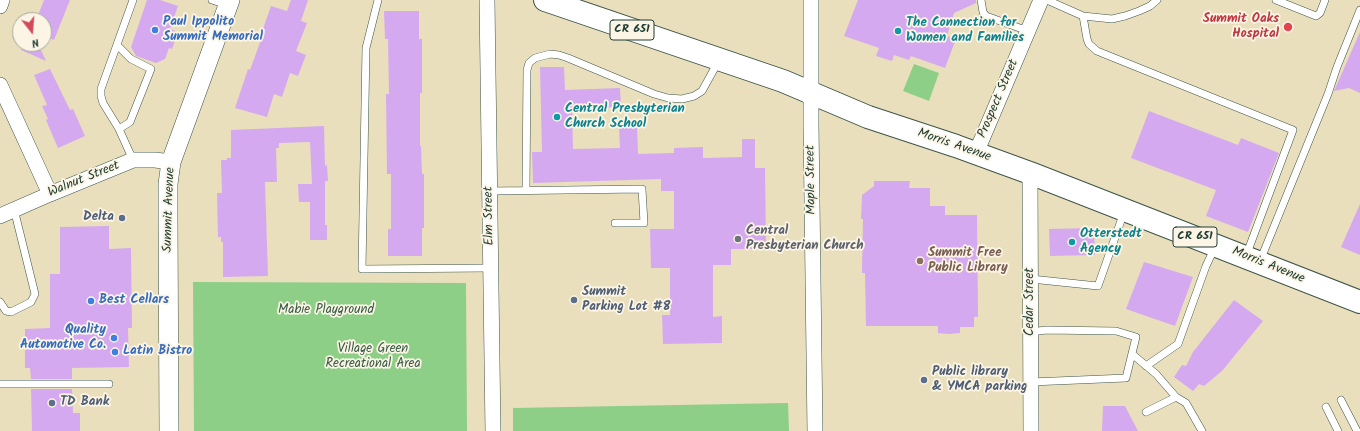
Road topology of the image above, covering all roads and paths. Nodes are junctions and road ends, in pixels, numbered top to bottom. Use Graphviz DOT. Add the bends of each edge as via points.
graph roads {
  1 [pos="2,0"];
  2 [pos="133,0"];
  3 [pos="378,0"];
  4 [pos="487,0"];
  5 [pos="545,0"];
  6 [pos="811,0"];
  7 [pos="981,0"];
  8 [pos="1041,0"];
  9 [pos="1047,0"];
  10 [pos="1157,0"];
  11 [pos="1276,0"];
  12 [pos="1325,0"];
  13 [pos="223,2"];
  14 [pos="0,6"];
  15 [pos="1360,10"];
  16 [pos="1083,16"];
  17 [pos="1028,31"];
  18 [pos="117,45"];
  19 [pos="720,59"];
  20 [pos="0,85"];
  21 [pos="811,93"];
  22 [pos="119,129"];
  23 [pos="976,153"];
  24 [pos="133,160"];
  25 [pos="171,162"];
  26 [pos="1030,174"];
  27 [pos="526,190"];
  28 [pos="490,191"];
  29 [pos="50,194"];
  30 [pos="14,209"];
  31 [pos="1125,210"];
  32 [pos="0,216"];
  33 [pos="615,224"];
  34 [pos="1216,245"];
  35 [pos="1253,260"];
  36 [pos="491,268"];
  37 [pos="1031,279"];
  38 [pos="0,302"];
  39 [pos="1360,302"];
  40 [pos="1031,332"];
  41 [pos="1132,354"];
  42 [pos="1146,366"];
  43 [pos="1031,382"];
  44 [pos="0,384"];
  45 [pos="109,384"];
  46 [pos="1176,397"];
  47 [pos="1340,400"];
  48 [pos="1326,407"];
  49 [pos="1146,412"];
  50 [pos="169,431"];
  51 [pos="493,431"];
  52 [pos="815,431"];
  53 [pos="1031,431"];
  54 [pos="1202,431"];
  55 [pos="1338,431"];
  56 [pos="1357,431"];
  1 -- 14 [label="street"];
  2 -- 18 [label="lane"];
  3 -- 36 [label="lane" via="366,48 362,269"];
  4 -- 28 [label="street, Elm Street"];
  5 -- 19 [label="main road, Morris Avenue / CR 651"];
  6 -- 21 [label="street, Maple Street"];
  7 -- 17 [label="lane" via="986,16"];
  8 -- 17 [label="street, Prospect Street"];
  9 -- 16 [label="lane"];
  10 -- 16 [label="lane" via="1139,11 1112,19"];
  11 -- 12 [label="lane" via="1316,16 1320,13"];
  13 -- 25 [label="street, Summit Avenue"];
  15 -- 35 [label="lane" via="1336,66 1328,94"];
  16 -- 35 [label="lane" via="1086,39 1097,51 1293,130"];
  17 -- 23 [label="street, Prospect Street"];
  18 -- 22 [label="lane" via="101,89 101,96"];
  18 -- 22 [label="lane" via="131,59 150,69 130,122"];
  19 -- 21 [label="main road, Morris Avenue / CR 651"];
  19 -- 27 [label="lane" via="702,91 682,99 654,94 559,55 535,58 527,70"];
  20 -- 29 [label="street"];
  21 -- 23 [label="main road, Morris Avenue / CR 651" via="868,117"];
  21 -- 52 [label="street, Maple Street"];
  22 -- 24 [label="lane"];
  23 -- 26 [label="main road, Morris Avenue / CR 651"];
  24 -- 25 [label="street, Walnut Street"];
  24 -- 29 [label="street, Walnut Street"];
  25 -- 50 [label="street, Summit Avenue" via="168,184"];
  26 -- 31 [label="main road, Morris Avenue / CR 651"];
  26 -- 37 [label="street, Cedar Street"];
  27 -- 28 [label="lane"];
  27 -- 33 [label="lane" via="642,189 644,223"];
  28 -- 36 [label="street, Elm Street"];
  29 -- 30 [label="street, Walnut Street"];
  30 -- 32 [label="street, Walnut Street"];
  30 -- 38 [label="lane" via="35,294 31,302 10,312 6,311"];
  31 -- 34 [label="main road, Morris Avenue / CR 651"];
  31 -- 37 [label="lane" via="1098,286"];
  34 -- 35 [label="main road, Morris Avenue / CR 651"];
  34 -- 42 [label="lane" via="1178,344"];
  35 -- 39 [label="main road, Morris Avenue / CR 651"];
  36 -- 51 [label="street, Elm Street"];
  37 -- 40 [label="street, Cedar Street"];
  40 -- 41 [label="lane" via="1116,331 1136,337"];
  40 -- 43 [label="street, Cedar Street"];
  41 -- 42 [label="lane"];
  41 -- 43 [label="lane" via="1126,378"];
  42 -- 46 [label="lane"];
  43 -- 53 [label="street, Cedar Street"];
  44 -- 45 [label="lane"];
  46 -- 49 [label="lane"];
  46 -- 54 [label="lane" via="1186,403"];
  47 -- 56 [label="lane"];
  48 -- 55 [label="lane"];
}
